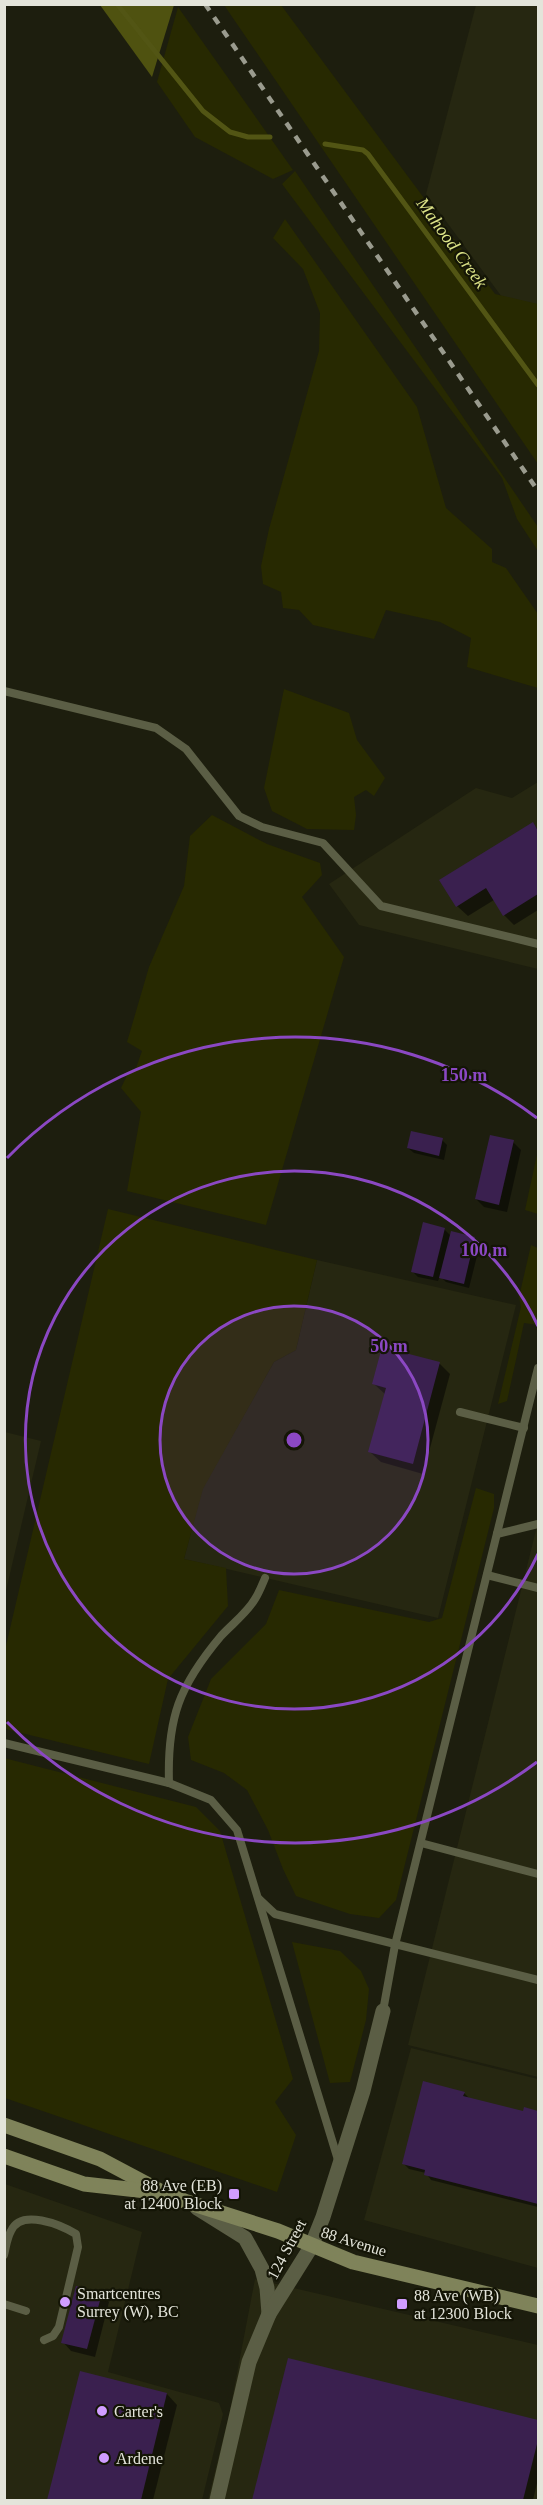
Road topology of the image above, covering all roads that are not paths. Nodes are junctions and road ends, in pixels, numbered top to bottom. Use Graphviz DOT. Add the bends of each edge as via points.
graph roads {
  1 [pos="4,691"];
  2 [pos="538,944"];
  3 [pos="538,1368"];
  4 [pos="536,1393"];
  5 [pos="460,1412"];
  6 [pos="524,1428"];
  7 [pos="538,1524"];
  8 [pos="497,1534"];
  9 [pos="487,1575"];
  10 [pos="265,1578"];
  11 [pos="538,1588"];
  12 [pos="4,1743"];
  13 [pos="169,1783"];
  14 [pos="421,1843"];
  15 [pos="538,1874"];
  16 [pos="257,1898"];
  17 [pos="395,1945"];
  18 [pos="538,1980"];
  19 [pos="383,2011"];
  20 [pos="4,2125"];
  21 [pos="4,2156"];
  22 [pos="340,2167"];
  23 [pos="164,2193"];
  24 [pos="188,2202"];
  25 [pos="311,2247"];
  26 [pos="4,2254"];
  27 [pos="4,2304"];
  28 [pos="538,2307"];
  29 [pos="26,2311"];
  30 [pos="269,2314"];
  31 [pos="44,2340"];
  32 [pos="217,2500"];
  1 -- 2 [label="lane" via="156,728 186,749 239,816 262,827 323,843 381,906"];
  3 -- 4 [label="lane"];
  4 -- 6 [label="lane"];
  5 -- 6 [label="lane"];
  6 -- 8 [label="lane"];
  7 -- 8 [label="lane"];
  8 -- 9 [label="lane"];
  9 -- 11 [label="lane"];
  9 -- 14 [label="lane"];
  10 -- 13 [label="lane" via="255,1600 195,1668 179,1702 168,1752"];
  12 -- 13 [label="lane"];
  13 -- 16 [label="lane" via="211,1800 237,1830"];
  14 -- 15 [label="lane"];
  14 -- 17 [label="lane"];
  16 -- 17 [label="lane" via="275,1914"];
  16 -- 22 [label="lane"];
  17 -- 18 [label="lane"];
  17 -- 19 [label="lane"];
  19 -- 22 [label="street, 124 Street"];
  20 -- 23 [label="main road, 88 Avenue" via="100,2159"];
  21 -- 23 [label="main road, 88 Avenue" via="84,2184"];
  22 -- 25 [label="street, 124 Street"];
  23 -- 24 [label="main road, 88 Avenue"];
  24 -- 25 [label="main road, 88 Avenue" via="278,2231"];
  24 -- 30 [label="street" via="245,2238 262,2269"];
  25 -- 28 [label="main road, 88 Avenue" via="353,2262"];
  25 -- 30 [label="street, 124 Street"];
  26 -- 31 [label="lane" via="11,2230 19,2221 32,2219 76,2234 78,2247 58,2327 53,2336"];
  27 -- 29 [label="lane"];
  30 -- 32 [label="street, 124 Street" via="249,2362"];
}
